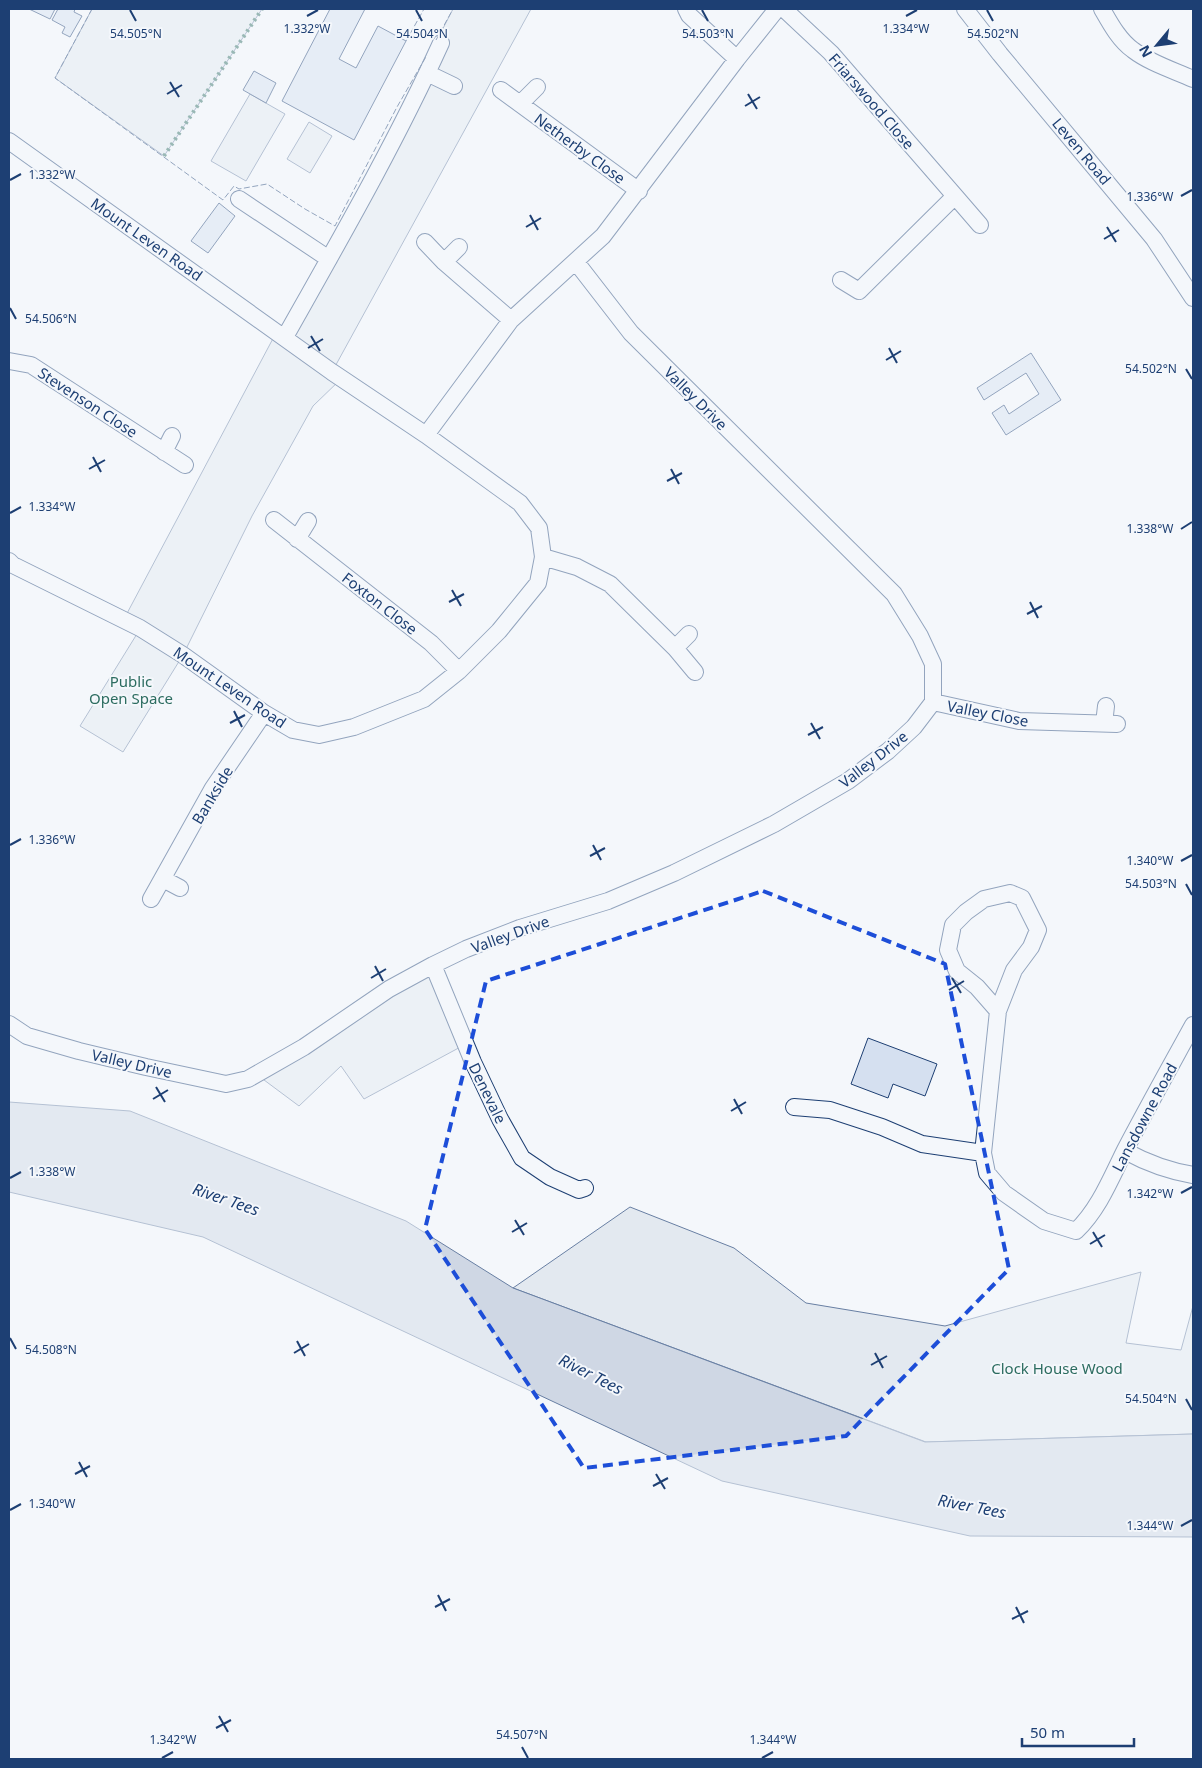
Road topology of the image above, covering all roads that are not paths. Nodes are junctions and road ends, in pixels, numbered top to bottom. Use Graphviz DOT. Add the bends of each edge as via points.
graph roads {
  1 [pos="686,9"];
  2 [pos="777,9"];
  3 [pos="784,9"];
  4 [pos="965,9"];
  5 [pos="1102,9"];
  6 [pos="441,43"];
  7 [pos="737,59"];
  8 [pos="427,73"];
  9 [pos="1193,79"];
  10 [pos="454,86"];
  11 [pos="537,87"];
  12 [pos="501,90"];
  13 [pos="520,104"];
  14 [pos="9,141"];
  15 [pos="639,191"];
  16 [pos="955,196"];
  17 [pos="239,199"];
  18 [pos="980,225"];
  19 [pos="425,242"];
  20 [pos="459,247"];
  21 [pos="329,260"];
  22 [pos="444,262"];
  23 [pos="576,262"];
  24 [pos="841,280"];
  25 [pos="1193,298"];
  26 [pos="511,320"];
  27 [pos="285,337"];
  28 [pos="9,361"];
  29 [pos="426,435"];
  30 [pos="172,436"];
  31 [pos="164,452"];
  32 [pos="185,465"];
  33 [pos="274,520"];
  34 [pos="308,521"];
  35 [pos="297,539"];
  36 [pos="542,557"];
  37 [pos="10,565"];
  38 [pos="689,634"];
  39 [pos="675,648"];
  40 [pos="459,671"];
  41 [pos="695,672"];
  42 [pos="933,702"];
  43 [pos="1106,706"];
  44 [pos="264,713"];
  45 [pos="163,879"];
  46 [pos="180,888"];
  47 [pos="151,899"];
  48 [pos="433,965"];
  49 [pos="998,1011"];
  50 [pos="9,1024"];
  51 [pos="1193,1025"];
  52 [pos="799,1112"];
  53 [pos="1125,1152"];
  54 [pos="983,1153"];
  55 [pos="1193,1175"];
  56 [pos="583,1185"];
  1 -- 7 [label="street"];
  2 -- 7 [label="street"];
  3 -- 16 [label="street, Friarswood Close" via="831,53"];
  4 -- 25 [label="street, Leven Road" via="1154,239"];
  5 -- 9 [label="street" via="1132,49"];
  6 -- 8 [label="street"];
  7 -- 15 [label="street"];
  8 -- 10 [label="street"];
  8 -- 21 [label="street"];
  11 -- 13 [label="street, Netherby Close"];
  12 -- 13 [label="street, Netherby Close"];
  13 -- 15 [label="street, Netherby Close"];
  14 -- 27 [label="street, Mount Leven Road"];
  15 -- 23 [label="street" via="603,236"];
  16 -- 18 [label="street, Friarswood Close"];
  16 -- 24 [label="street" via="859,291"];
  17 -- 21 [label="street"];
  19 -- 22 [label="street"];
  20 -- 22 [label="street"];
  21 -- 27 [label="street"];
  22 -- 26 [label="street"];
  23 -- 26 [label="street"];
  23 -- 42 [label="street, Valley Drive" via="631,333 894,594 933,664"];
  26 -- 29 [label="street"];
  27 -- 29 [label="street, Mount Leven Road"];
  28 -- 31 [label="street, Stevenson Close" via="32,365"];
  29 -- 36 [label="street, Mount Leven Road" via="520,503 539,528"];
  30 -- 31 [label="street"];
  31 -- 32 [label="street, Stevenson Close"];
  33 -- 35 [label="street, Foxton Close"];
  34 -- 35 [label="street"];
  35 -- 40 [label="street, Foxton Close" via="430,643"];
  36 -- 39 [label="street" via="577,567 610,584"];
  36 -- 40 [label="street, Mount Leven Road" via="538,583 499,631"];
  37 -- 44 [label="street, Mount Leven Road" via="140,628 183,654"];
  38 -- 39 [label="street"];
  39 -- 41 [label="street"];
  40 -- 44 [label="street, Mount Leven Road" via="424,699 354,727 320,735 293,730"];
  42 -- 43 [label="street, Valley Close" via="1019,722 1111,724"];
  42 -- 48 [label="street, Valley Drive" via="914,727 888,751 848,781 774,824 674,873 608,900 520,928"];
  44 -- 45 [label="street, Bankside" via="214,788"];
  45 -- 46 [label="street"];
  45 -- 47 [label="street, Bankside"];
  48 -- 50 [label="street, Valley Drive" via="389,990 304,1047 248,1079 226,1084 79,1052 27,1036"];
  48 -- 56 [label="street, Denevale" via="473,1062 522,1158 550,1177"];
  49 -- 49 [label="street" via="1014,970 1031,947 1038,930 1022,898 1010,893 984,899 966,912 953,925 948,950 957,971"];
  49 -- 54 [label="street"];
  51 -- 53 [label="street, Lansdowne Road"];
  52 -- 54 [label="street" via="830,1110 922,1144"];
  53 -- 54 [label="street, Lansdowne Road" via="1110,1184 1076,1231 1044,1220 1004,1193 987,1173"];
  53 -- 55 [label="street" via="1147,1163"];
}
